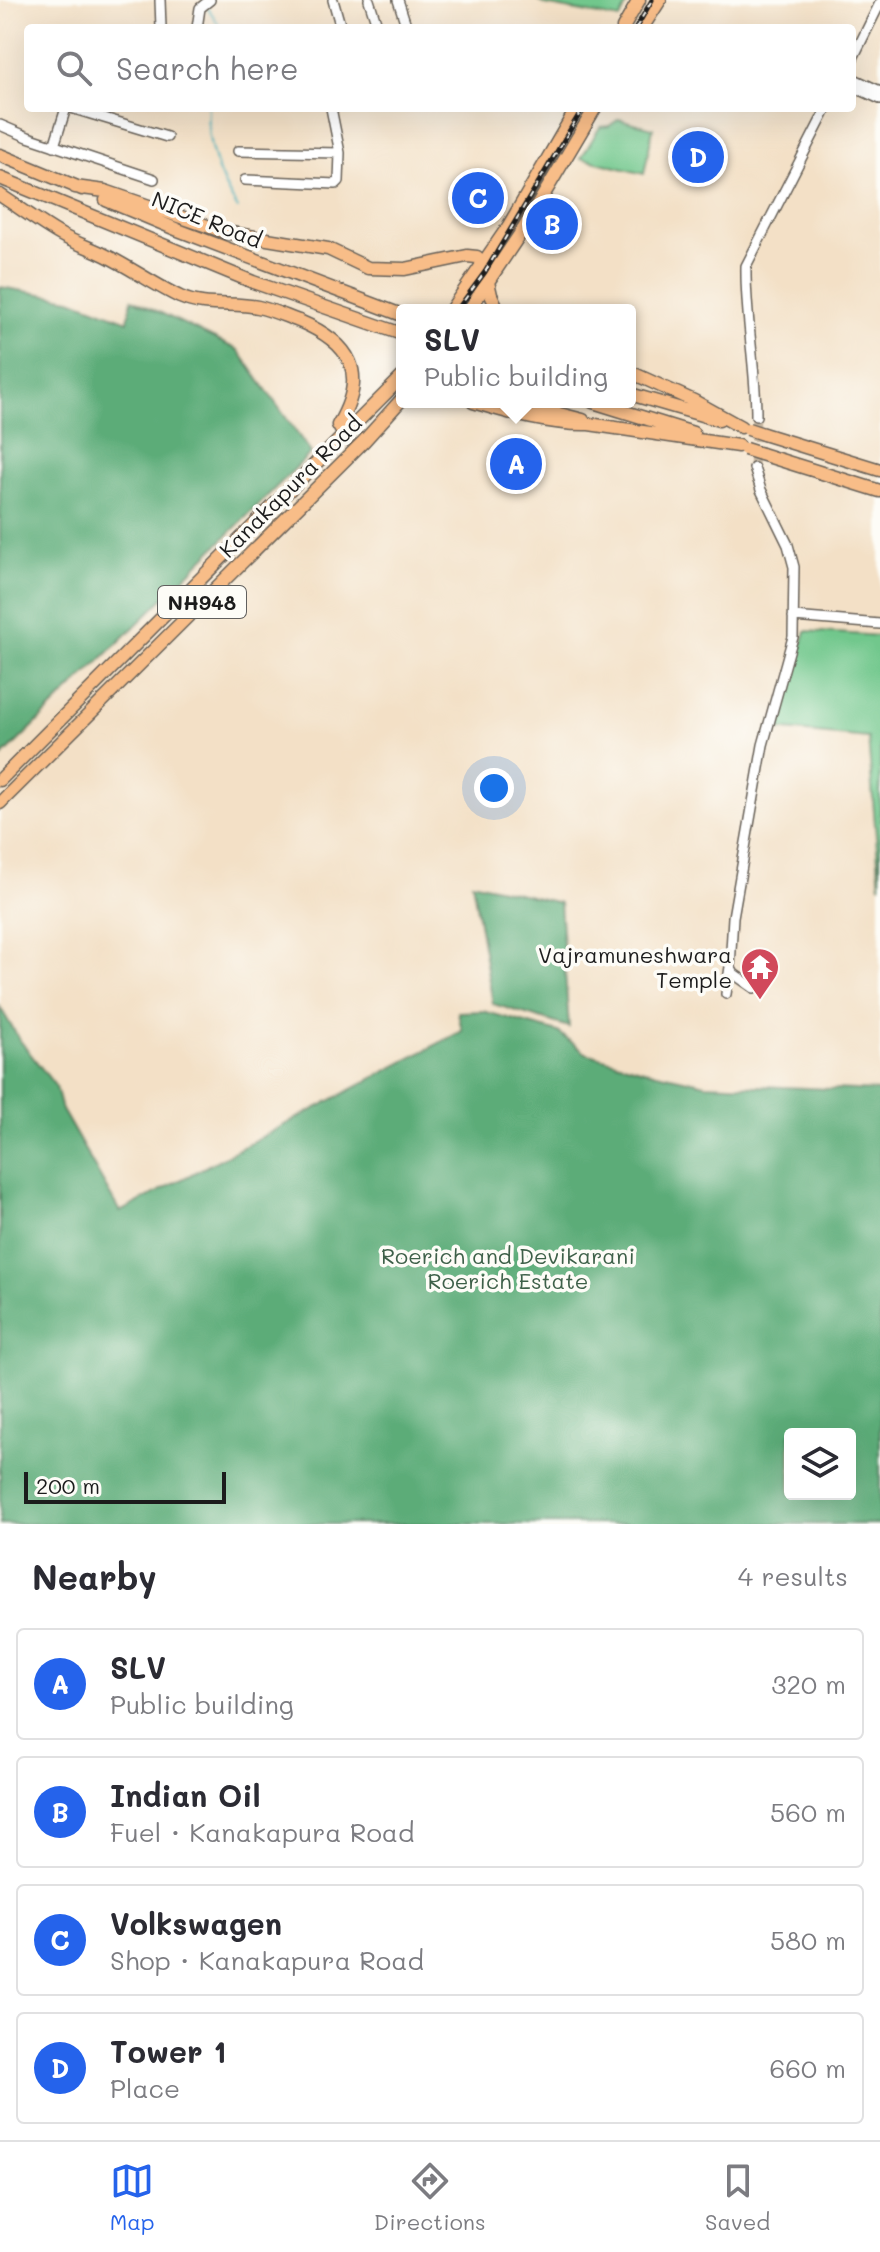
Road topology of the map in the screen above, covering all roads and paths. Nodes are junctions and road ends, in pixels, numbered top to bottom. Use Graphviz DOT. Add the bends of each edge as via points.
graph roads {
  1 [pos="160,0"];
  2 [pos="210,0"];
  3 [pos="333,0"];
  4 [pos="369,0"];
  5 [pos="398,0"];
  6 [pos="639,0"];
  7 [pos="660,0"];
  8 [pos="880,3"];
  9 [pos="161,24"];
  10 [pos="198,24"];
  11 [pos="340,24"];
  12 [pos="377,24"];
  13 [pos="406,24"];
  14 [pos="625,24"];
  15 [pos="645,24"];
  16 [pos="856,52"];
  17 [pos="856,80"];
  18 [pos="856,88"];
  19 [pos="880,91"];
  20 [pos="880,99"];
  21 [pos="67,112"];
  22 [pos="83,112"];
  23 [pos="332,112"];
  24 [pos="575,112"];
  25 [pos="593,112"];
  26 [pos="825,112"];
  27 [pos="0,125"];
  28 [pos="167,137"];
  29 [pos="54,146"];
  30 [pos="238,151"];
  31 [pos="340,153"];
  32 [pos="0,155"];
  33 [pos="0,178"];
  34 [pos="154,179"];
  35 [pos="245,180"];
  36 [pos="75,187"];
  37 [pos="0,195"];
  38 [pos="484,264"];
  39 [pos="489,282"];
  40 [pos="455,304"];
  41 [pos="473,304"];
  42 [pos="495,304"];
  43 [pos="396,313"];
  44 [pos="396,332"];
  45 [pos="636,376"];
  46 [pos="636,380"];
  47 [pos="647,382"];
  48 [pos="396,383"];
  49 [pos="636,396"];
  50 [pos="396,406"];
  51 [pos="493,408"];
  52 [pos="539,408"];
  53 [pos="612,408"];
  54 [pos="756,416"];
  55 [pos="589,424"];
  56 [pos="745,428"];
  57 [pos="344,435"];
  58 [pos="742,448"];
  59 [pos="754,468"];
  60 [pos="880,470"];
  61 [pos="880,491"];
  62 [pos="285,495"];
  63 [pos="298,505"];
  64 [pos="793,617"];
  65 [pos="880,624"];
  66 [pos="0,780"];
  67 [pos="0,803"];
  68 [pos="730,967"];
  69 [pos="754,988"];
  70 [pos="726,994"];
  1 -- 9 [label="street"];
  2 -- 10 [label="street" via="200,8"];
  3 -- 11 [label="street"];
  4 -- 12 [label="street"];
  5 -- 13 [label="street"];
  6 -- 14 [label="highway"];
  7 -- 15 [label="highway"];
  8 -- 16 [label="street"];
  17 -- 19 [label="street"];
  18 -- 20 [label="street"];
  21 -- 29 [label="street"];
  22 -- 28 [label="street"];
  23 -- 31 [label="street"];
  24 -- 38 [label="highway"];
  25 -- 39 [label="highway"];
  26 -- 54 [label="street" via="746,266"];
  27 -- 29 [label="street"];
  29 -- 34 [label="street"];
  30 -- 31 [label="street"];
  31 -- 35 [label="street" via="336,184"];
  32 -- 36 [label="highway, NICE Road"];
  33 -- 44 [label="highway, NICE Road" via="253,282"];
  36 -- 38 [label="highway" via="105,191 225,232 328,249 368,268 419,268 467,256"];
  36 -- 43 [label="highway, NICE Road"];
  37 -- 57 [label="highway" via="64,236 179,296 260,307 333,338 352,372 349,406 338,425"];
  38 -- 39 [label="highway"];
  38 -- 40 [label="highway"];
  39 -- 41 [label="highway"];
  39 -- 42 [label="highway"];
  45 -- 47 [label="highway"];
  46 -- 47 [label="highway"];
  47 -- 56 [label="highway"];
  48 -- 57 [label="highway, Kanakapura Road / NH948"];
  49 -- 56 [label="highway"];
  50 -- 63 [label="highway, Kanakapura Road / NH948"];
  51 -- 55 [label="highway"];
  52 -- 55 [label="highway"];
  53 -- 58 [label="highway"];
  55 -- 58 [label="highway"];
  56 -- 60 [label="highway, bridge"];
  57 -- 62 [label="highway, Kanakapura Road / NH948"];
  58 -- 61 [label="highway, bridge"];
  59 -- 64 [label="street" via="794,567"];
  62 -- 63 [label="highway"];
  62 -- 66 [label="highway, Kanakapura Road / NH948"];
  63 -- 67 [label="highway, Kanakapura Road / NH948"];
  64 -- 65 [label="street"];
  64 -- 68 [label="street" via="793,637 763,745 733,917"];
  68 -- 69 [label="street"];
  68 -- 70 [label="street"];
}
